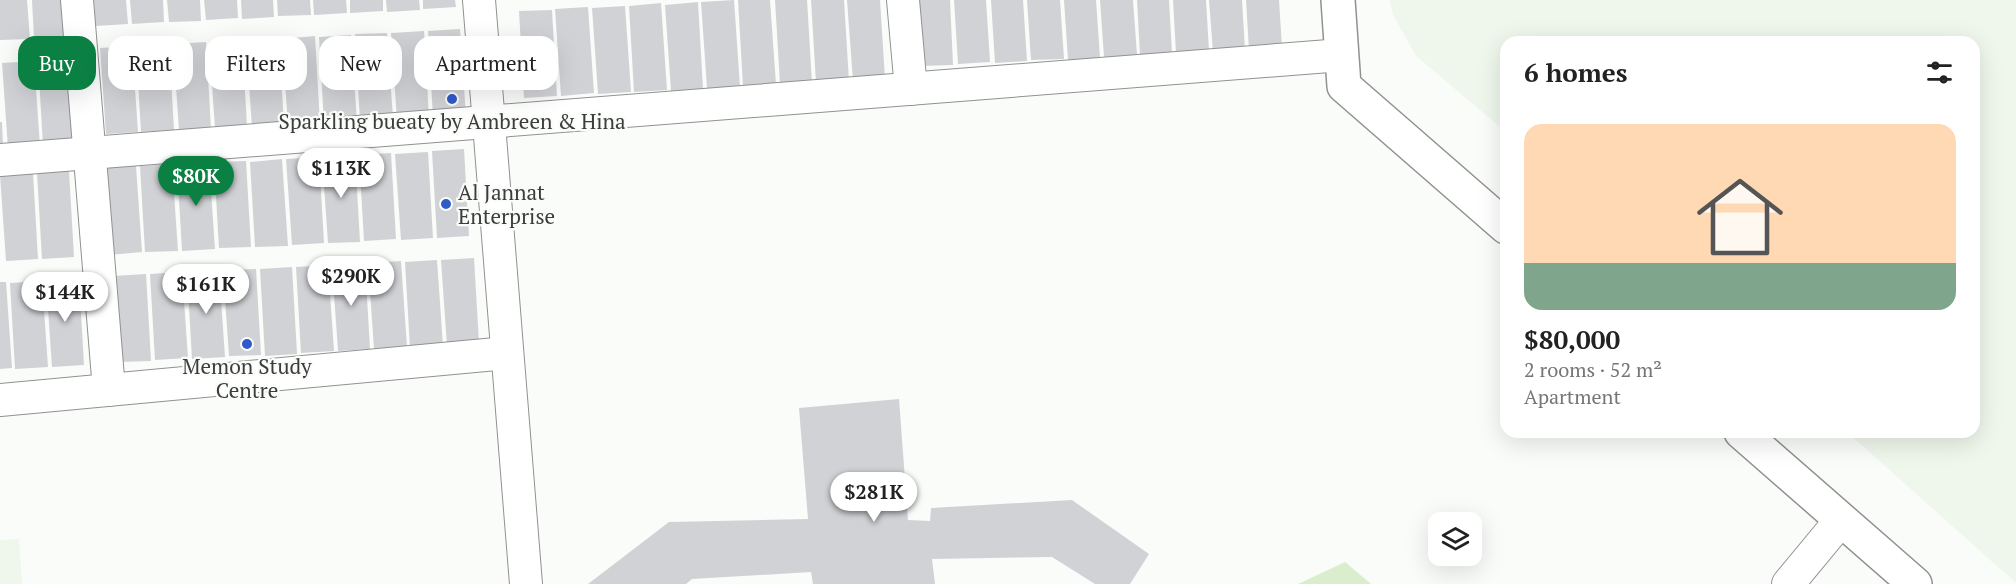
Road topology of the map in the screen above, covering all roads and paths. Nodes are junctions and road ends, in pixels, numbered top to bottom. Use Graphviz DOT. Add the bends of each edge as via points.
graph roads {
  1 [pos="77,0"];
  2 [pos="479,0"];
  3 [pos="903,0"];
  4 [pos="1338,0"];
  5 [pos="1342,55"];
  6 [pos="911,89"];
  7 [pos="489,123"];
  8 [pos="89,154"];
  9 [pos="0,160"];
  10 [pos="1500,222"];
  11 [pos="507,353"];
  12 [pos="108,390"];
  13 [pos="0,400"];
  14 [pos="1748,438"];
  15 [pos="1841,520"];
  16 [pos="526,584"];
  17 [pos="1788,584"];
  18 [pos="1915,584"];
  1 -- 8 [label="street"];
  2 -- 7 [label="street"];
  3 -- 6 [label="street"];
  4 -- 5 [label="street"];
  5 -- 6 [label="street"];
  5 -- 10 [label="street" via="1344,86"];
  6 -- 7 [label="street"];
  7 -- 8 [label="street"];
  7 -- 11 [label="street"];
  8 -- 9 [label="street"];
  8 -- 12 [label="street"];
  11 -- 12 [label="street"];
  11 -- 16 [label="street"];
  12 -- 13 [label="street"];
  14 -- 15 [label="street"];
  15 -- 17 [label="street"];
  15 -- 18 [label="street"];
}
